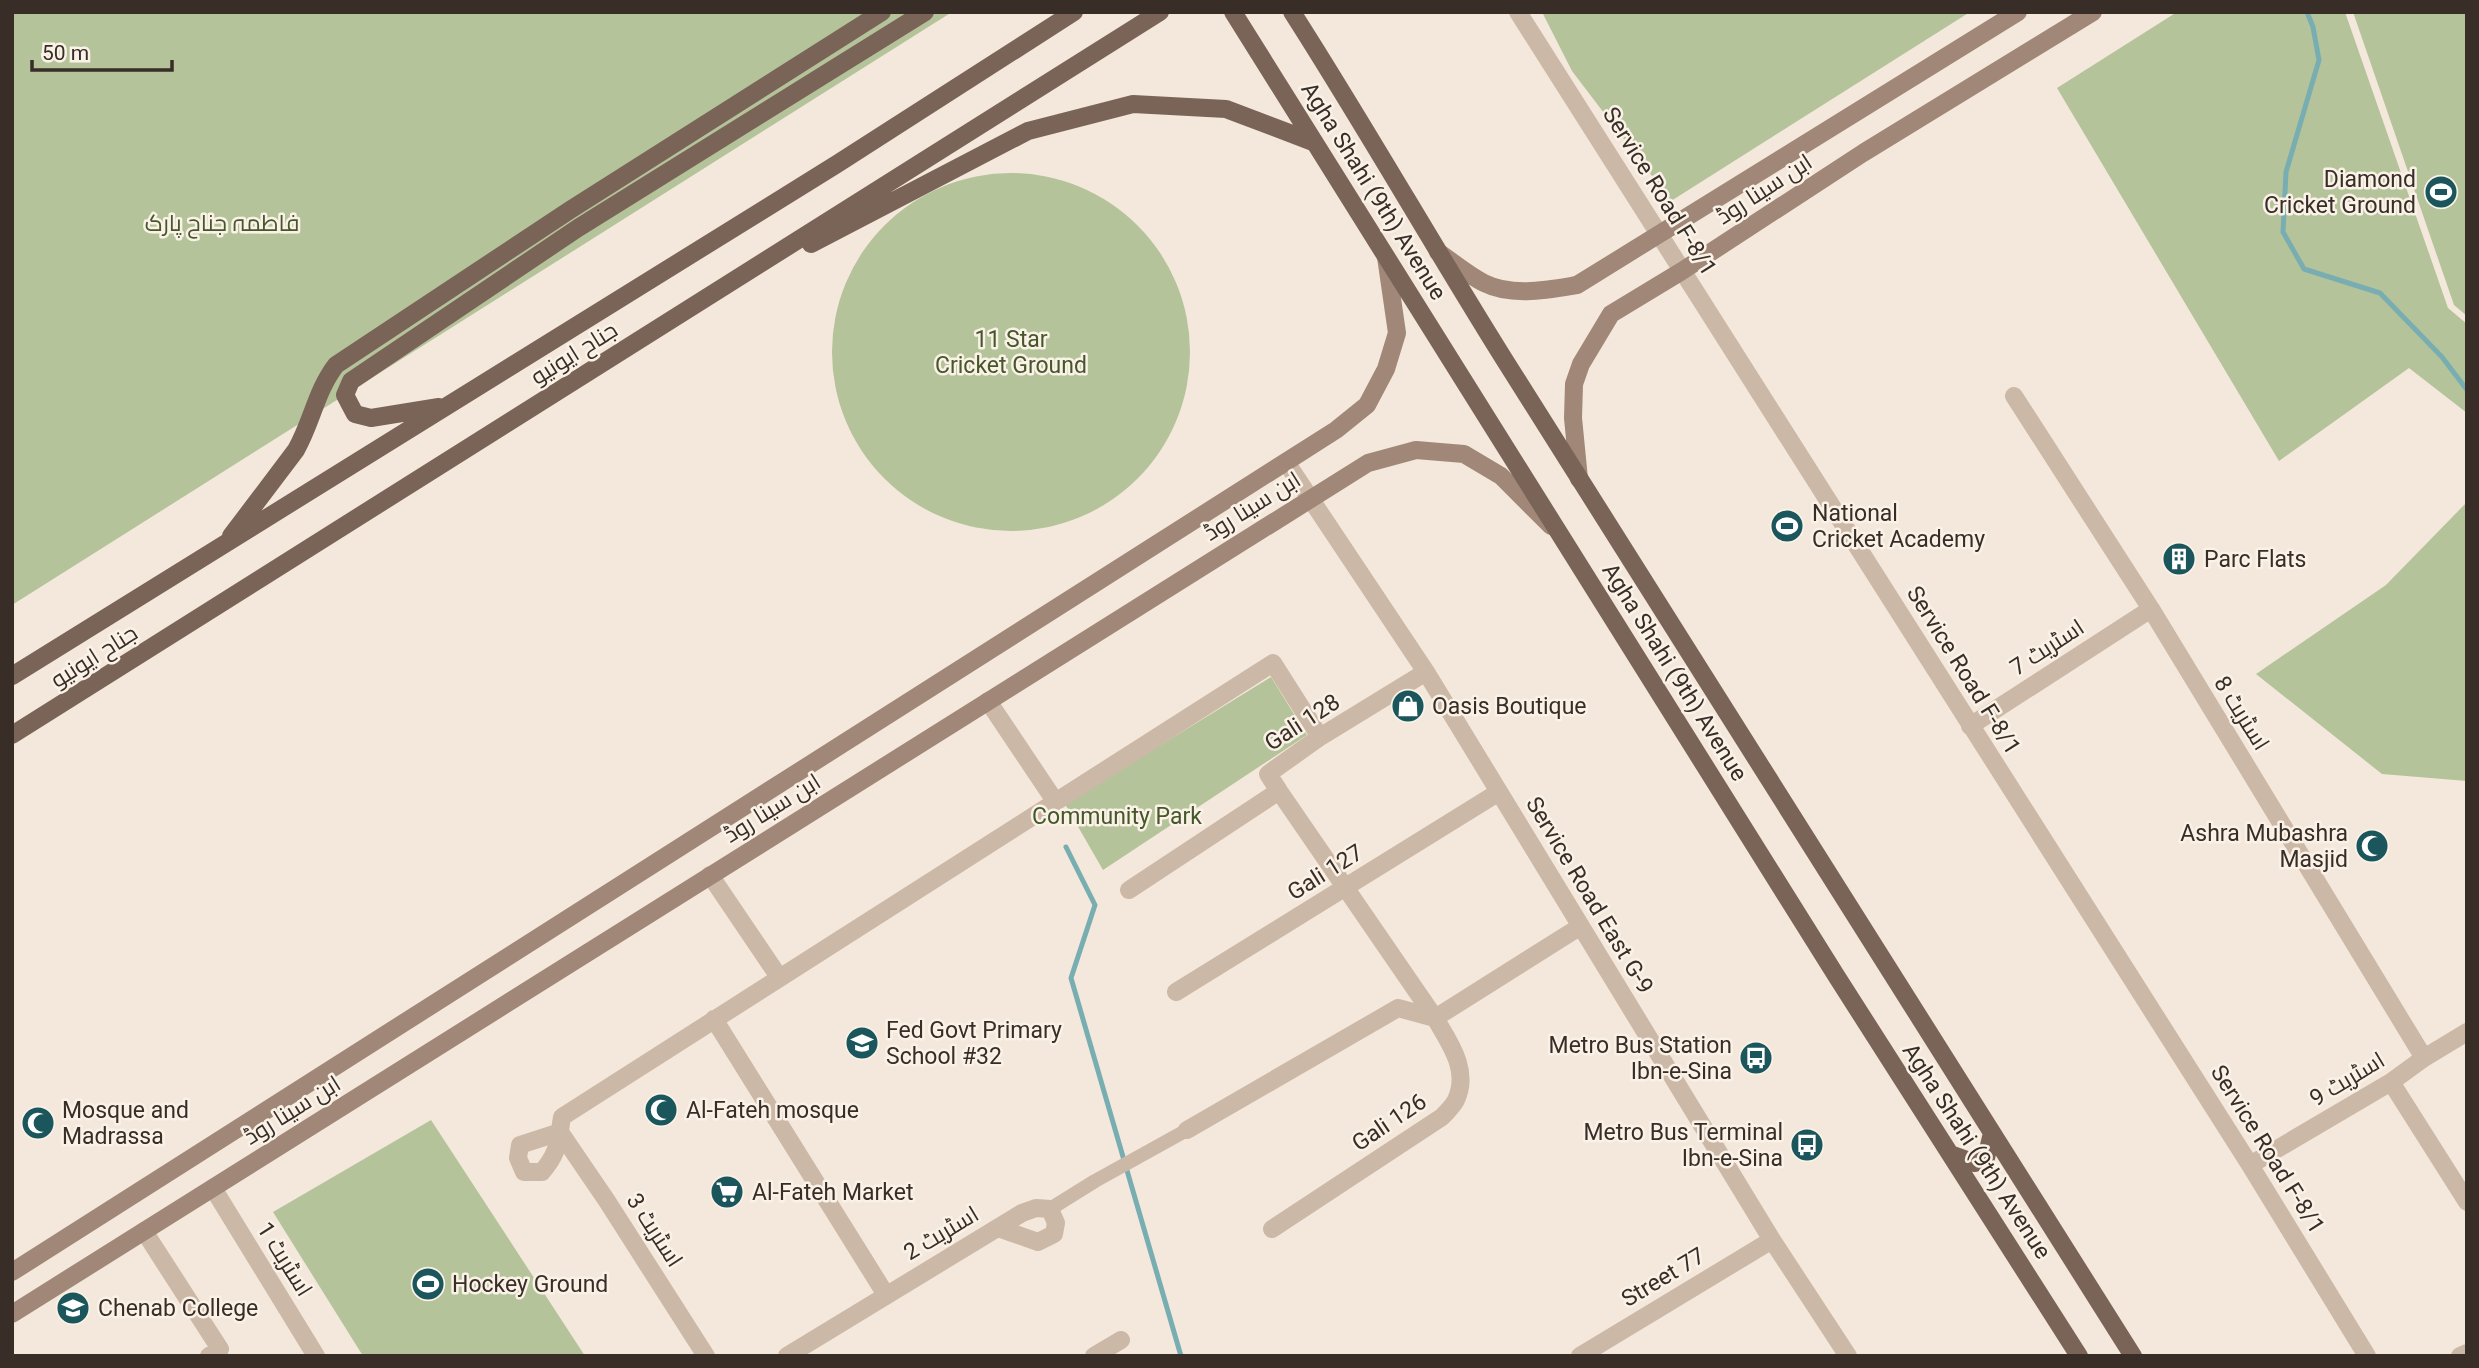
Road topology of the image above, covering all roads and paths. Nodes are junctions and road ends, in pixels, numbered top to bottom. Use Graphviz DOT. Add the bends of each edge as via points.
graph roads {
  1 [pos="882,12"];
  2 [pos="925,12"];
  3 [pos="1074,12"];
  4 [pos="1160,12"];
  5 [pos="1233,12"];
  6 [pos="1292,12"];
  7 [pos="1518,12"];
  8 [pos="2018,12"];
  9 [pos="2093,12"];
  10 [pos="1313,142"];
  11 [pos="1659,236"];
  12 [pos="1436,250"];
  13 [pos="1386,257"];
  14 [pos="1682,271"];
  15 [pos="708,298"];
  16 [pos="2014,396"];
  17 [pos="447,406"];
  18 [pos="1286,462"];
  19 [pos="1579,479"];
  20 [pos="1310,499"];
  21 [pos="1560,536"];
  22 [pos="225,545"];
  23 [pos="2151,609"];
  24 [pos="1426,672"];
  25 [pos="12,676"];
  26 [pos="988,701"];
  27 [pos="1970,726"];
  28 [pos="12,735"];
  29 [pos="1320,737"];
  30 [pos="1279,791"];
  31 [pos="1499,792"];
  32 [pos="1055,801"];
  33 [pos="710,875"];
  34 [pos="1346,887"];
  35 [pos="1129,890"];
  36 [pos="1581,926"];
  37 [pos="779,977"];
  38 [pos="1176,992"];
  39 [pos="1435,1018"];
  40 [pos="714,1019"];
  41 [pos="2467,1032"];
  42 [pos="2424,1058"];
  43 [pos="2391,1082"];
  44 [pos="1187,1130"];
  45 [pos="1992,1133"];
  46 [pos="1950,1154"];
  47 [pos="2250,1165"];
  48 [pos="213,1188"];
  49 [pos="2467,1202"];
  50 [pos="1050,1209"];
  51 [pos="998,1228"];
  52 [pos="1272,1229"];
  53 [pos="144,1231"];
  54 [pos="1772,1240"];
  55 [pos="12,1272"];
  56 [pos="886,1295"];
  57 [pos="12,1314"];
  58 [pos="2109,1318"];
  59 [pos="1121,1340"];
  60 [pos="2076,1352"];
  61 [pos="2467,1353"];
  62 [pos="209,1356"];
  63 [pos="316,1356"];
  64 [pos="706,1356"];
  65 [pos="787,1356"];
  66 [pos="1094,1356"];
  67 [pos="1580,1356"];
  68 [pos="1848,1356"];
  69 [pos="2133,1356"];
  70 [pos="2147,1356"];
  71 [pos="2367,1356"];
  72 [pos="2460,1356"];
  1 -- 22 [label="main road" via="336,365 324,380 296,450"];
  2 -- 17 [label="main road" via="578,228 351,382 345,395 355,414 371,418"];
  3 -- 17 [label="main road, جناح ایونیو"];
  4 -- 15 [label="main road, جناح ایونیو"];
  5 -- 10 [label="main road, Agha Shahi (9th) Avenue"];
  6 -- 12 [label="main road, Agha Shahi (9th) Avenue"];
  7 -- 11 [label="street, Service Road F-8/1"];
  8 -- 11 [label="main road, ابن سینا روڈ"];
  9 -- 14 [label="main road, ابن سینا روڈ"];
  10 -- 13 [label="main road, Agha Shahi (9th) Avenue"];
  10 -- 15 [label="main road" via="1226,109 1133,104 1028,131"];
  11 -- 12 [label="main road, ابن سینا روڈ" via="1577,285 1543,291 1485,284"];
  11 -- 14 [label="street, Service Road F-8/1"];
  12 -- 19 [label="main road, Agha Shahi (9th) Avenue"];
  13 -- 18 [label="main road, ابن سینا روڈ" via="1398,333 1386,369 1367,405"];
  13 -- 21 [label="main road, Agha Shahi (9th) Avenue"];
  14 -- 19 [label="main road, ابن سینا روڈ" via="1611,314 1581,364 1574,384 1573,418"];
  14 -- 27 [label="street, Service Road F-8/1"];
  15 -- 28 [label="main road, جناح ایونیو"];
  16 -- 23 [label="street, اسٹریٹ 8"];
  17 -- 22 [label="main road, جناح ایونیو"];
  18 -- 20 [label="street, Service Road East G-9"];
  18 -- 55 [label="main road, ابن سینا روڈ"];
  19 -- 45 [label="main road, Agha Shahi (9th) Avenue"];
  20 -- 21 [label="main road, ابن سینا روڈ" via="1368,463 1416,450 1464,454 1501,476"];
  20 -- 24 [label="street, Service Road East G-9"];
  20 -- 26 [label="main road, ابن سینا روڈ"];
  21 -- 46 [label="main road, Agha Shahi (9th) Avenue"];
  22 -- 25 [label="main road, جناح ایونیو"];
  23 -- 27 [label="street, اسٹریٹ 7"];
  23 -- 42 [label="street, اسٹریٹ 8"];
  24 -- 29 [label="street, Gali 128"];
  24 -- 31 [label="street, Service Road East G-9"];
  26 -- 32 [label="street"];
  26 -- 33 [label="main road, ابن سینا روڈ"];
  27 -- 47 [label="street, Service Road F-8/1"];
  29 -- 30 [label="street, Gali 128" via="1268,774"];
  29 -- 32 [label="street" via="1273,663"];
  30 -- 34 [label="street, Gali 126"];
  30 -- 35 [label="street"];
  31 -- 34 [label="street, Gali 127"];
  31 -- 36 [label="street, Service Road East G-9"];
  32 -- 37 [label="street"];
  33 -- 37 [label="street"];
  33 -- 48 [label="main road, ابن سینا روڈ"];
  34 -- 38 [label="street, Gali 127"];
  34 -- 39 [label="street, Gali 126"];
  36 -- 39 [label="street"];
  36 -- 54 [label="street, Service Road East G-9"];
  37 -- 40 [label="street"];
  39 -- 44 [label="street" via="1398,1008"];
  39 -- 52 [label="street, Gali 126" via="1458,1057 1456,1099 1442,1117"];
  40 -- 56 [label="street"];
  40 -- 64 [label="street, اسٹریٹ 3" via="562,1117 560,1132"];
  41 -- 42 [label="street, اسٹریٹ 9"];
  42 -- 43 [label="street, اسٹریٹ 9"];
  43 -- 47 [label="street, اسٹریٹ 9"];
  43 -- 49 [label="street"];
  44 -- 50 [label="street"];
  45 -- 46 [label="main road" via="1986,1157 1975,1163"];
  45 -- 58 [label="main road, Agha Shahi (9th) Avenue"];
  46 -- 60 [label="main road, Agha Shahi (9th) Avenue"];
  47 -- 71 [label="street, Service Road F-8/1"];
  48 -- 53 [label="main road, ابن سینا روڈ"];
  48 -- 63 [label="street, اسٹریٹ 1"];
  50 -- 51 [label="street, اسٹریٹ 2" via="1056,1223 1054,1234 1038,1242"];
  50 -- 56 [label="street, اسٹریٹ 2" via="1023,1213"];
  53 -- 57 [label="main road, ابن سینا روڈ"];
  53 -- 62 [label="street" via="220,1349"];
  54 -- 67 [label="street, Street 77"];
  54 -- 68 [label="street, Service Road East G-9"];
  56 -- 65 [label="street, اسٹریٹ 2"];
  58 -- 69 [label="main road, Agha Shahi (9th) Avenue"];
  58 -- 70 [label="main road"];
  59 -- 66 [label="street"];
  61 -- 72 [label="street"];
}
